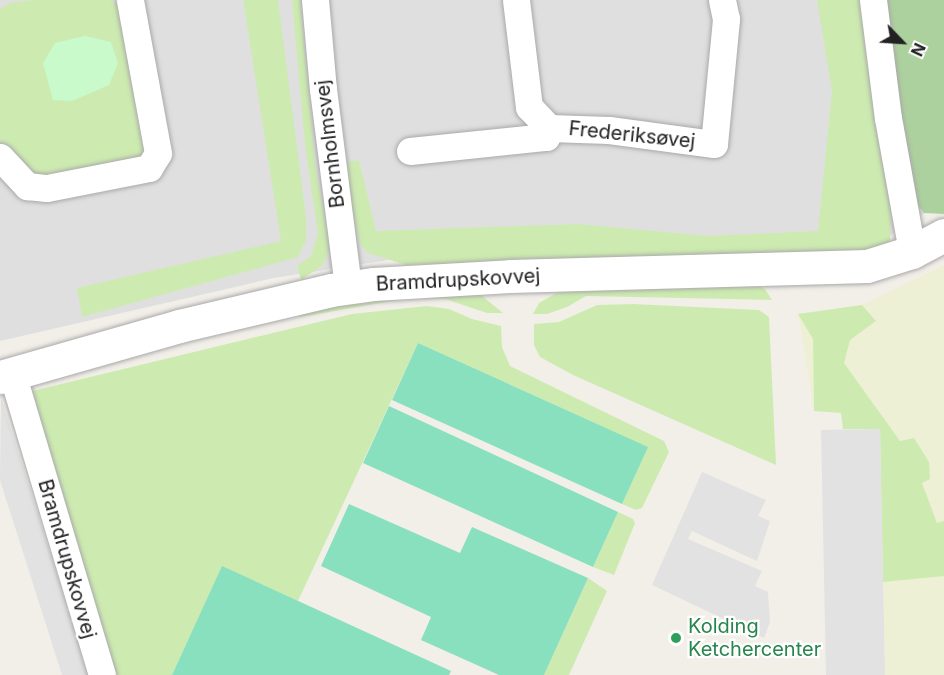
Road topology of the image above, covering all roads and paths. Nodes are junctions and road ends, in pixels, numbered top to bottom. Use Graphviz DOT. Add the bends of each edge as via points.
graph roads {
  1 [pos="130,0"];
  2 [pos="315,0"];
  3 [pos="516,0"];
  4 [pos="722,0"];
  5 [pos="873,0"];
  6 [pos="549,128"];
  7 [pos="411,151"];
  8 [pos="0,156"];
  9 [pos="944,235"];
  10 [pos="912,252"];
  11 [pos="348,288"];
  12 [pos="6,375"];
  13 [pos="102,675"];
  1 -- 8 [label="street" via="158,153 149,168 47,188 27,186"];
  2 -- 11 [label="street, Bornholmsvej"];
  3 -- 6 [label="street, Frederiksøvej" via="529,107"];
  4 -- 6 [label="street, Frederiksøvej" via="726,19 714,144 609,130"];
  5 -- 10 [label="street" via="888,118"];
  6 -- 7 [label="street, Frederiksøvej" via="546,137"];
  9 -- 10 [label="street, Bramdrupskovvej"];
  10 -- 11 [label="street, Bramdrupskovvej" via="867,266 499,277"];
  11 -- 12 [label="street, Bramdrupskovvej" via="179,326"];
  12 -- 13 [label="street, Bramdrupskovvej"];
}
